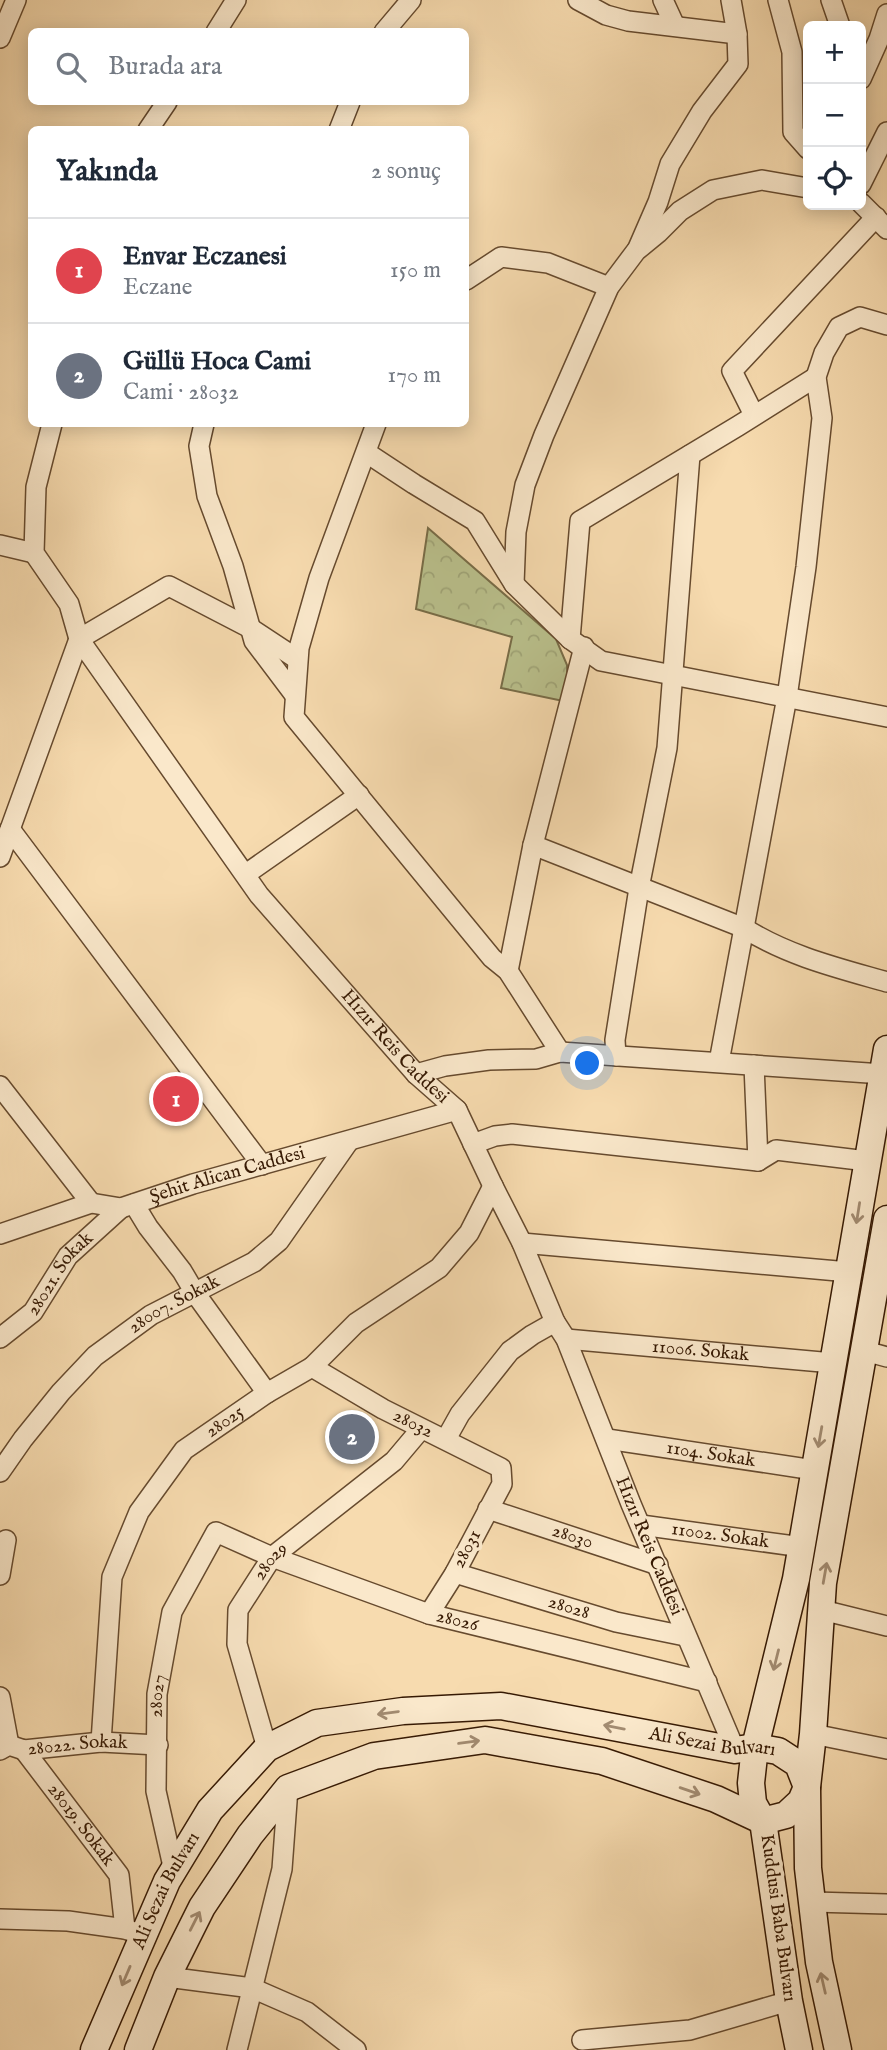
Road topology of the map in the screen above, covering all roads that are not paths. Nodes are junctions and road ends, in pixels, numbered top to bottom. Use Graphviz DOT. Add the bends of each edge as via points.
graph roads {
  1 [pos="16,0"];
  2 [pos="236,0"];
  3 [pos="411,0"];
  4 [pos="578,0"];
  5 [pos="663,0"];
  6 [pos="731,0"];
  7 [pos="778,0"];
  8 [pos="831,0"];
  9 [pos="887,14"];
  10 [pos="838,21"];
  11 [pos="675,26"];
  12 [pos="218,28"];
  13 [pos="387,28"];
  14 [pos="737,34"];
  15 [pos="0,38"];
  16 [pos="866,68"];
  17 [pos="165,105"];
  18 [pos="349,105"];
  19 [pos="151,126"];
  20 [pos="341,126"];
  21 [pos="887,132"];
  22 [pos="806,147"];
  23 [pos="866,174"];
  24 [pos="803,184"];
  25 [pos="866,208"];
  26 [pos="882,223"];
  27 [pos="636,251"];
  28 [pos="469,278"];
  29 [pos="609,287"];
  30 [pos="887,325"];
  31 [pos="816,377"];
  32 [pos="754,415"];
  33 [pos="51,427"];
  34 [pos="203,427"];
  35 [pos="375,427"];
  36 [pos="367,453"];
  37 [pos="690,455"];
  38 [pos="0,545"];
  39 [pos="34,553"];
  40 [pos="514,584"];
  41 [pos="250,628"];
  42 [pos="79,639"];
  43 [pos="577,643"];
  44 [pos="297,659"];
  45 [pos="674,675"];
  46 [pos="294,694"];
  47 [pos="787,697"];
  48 [pos="887,717"];
  49 [pos="359,794"];
  50 [pos="10,829"];
  51 [pos="533,845"];
  52 [pos="0,857"];
  53 [pos="246,874"];
  54 [pos="640,887"];
  55 [pos="744,928"];
  56 [pos="508,971"];
  57 [pos="887,982"];
  58 [pos="560,1052"];
  59 [pos="616,1056"];
  60 [pos="885,1061"];
  61 [pos="719,1062"];
  62 [pos="754,1065"];
  63 [pos="416,1074"];
  64 [pos="0,1086"];
  65 [pos="457,1110"];
  66 [pos="349,1141"];
  67 [pos="472,1144"];
  68 [pos="758,1161"];
  69 [pos="867,1161"];
  70 [pos="262,1165"];
  71 [pos="493,1186"];
  72 [pos="91,1203"];
  73 [pos="128,1206"];
  74 [pos="887,1219"];
  75 [pos="0,1234"];
  76 [pos="522,1243"];
  77 [pos="883,1263"];
  78 [pos="849,1272"];
  79 [pos="195,1293"];
  80 [pos="555,1322"];
  81 [pos="0,1338"];
  82 [pos="566,1339"];
  83 [pos="876,1354"];
  84 [pos="833,1363"];
  85 [pos="312,1367"];
  86 [pos="267,1393"];
  87 [pos="421,1429"];
  88 [pos="446,1439"];
  89 [pos="607,1439"];
  90 [pos="814,1470"];
  91 [pos="0,1472"];
  92 [pos="502,1484"];
  93 [pos="488,1509"];
  94 [pos="641,1525"];
  95 [pos="216,1532"];
  96 [pos="6,1540"];
  97 [pos="802,1547"];
  98 [pos="272,1557"];
  99 [pos="658,1565"];
  100 [pos="455,1573"];
  101 [pos="0,1575"];
  102 [pos="822,1610"];
  103 [pos="429,1614"];
  104 [pos="887,1626"];
  105 [pos="685,1636"];
  106 [pos="707,1682"];
  107 [pos="0,1697"];
  108 [pos="813,1734"];
  109 [pos="101,1742"];
  110 [pos="158,1745"];
  111 [pos="11,1748"];
  112 [pos="267,1748"];
  113 [pos="745,1749"];
  114 [pos="887,1749"];
  115 [pos="807,1787"];
  116 [pos="288,1788"];
  117 [pos="763,1821"];
  118 [pos="174,1871"];
  119 [pos="813,1902"];
  120 [pos="887,1904"];
  121 [pos="0,1919"];
  122 [pos="134,1932"];
  123 [pos="167,1978"];
  124 [pos="252,1988"];
  125 [pos="789,2001"];
  126 [pos="582,2040"];
  127 [pos="94,2050"];
  128 [pos="138,2050"];
  129 [pos="237,2050"];
  130 [pos="356,2050"];
  131 [pos="799,2050"];
  132 [pos="838,2050"];
  1 -- 15 [label="street"];
  2 -- 12 [label="street"];
  3 -- 13 [label="street"];
  4 -- 11 [label="street" via="628,21"];
  5 -- 11 [label="street"];
  6 -- 14 [label="street"];
  7 -- 22 [label="street" via="792,52 793,132"];
  8 -- 10 [label="street"];
  9 -- 16 [label="street"];
  11 -- 14 [label="street"];
  14 -- 27 [label="street" via="738,64 670,164"];
  17 -- 19 [label="street"];
  18 -- 20 [label="street"];
  21 -- 23 [label="street"];
  24 -- 27 [label="street" via="762,180 713,190 680,211"];
  25 -- 26 [label="street"];
  26 -- 32 [label="street" via="732,371"];
  27 -- 29 [label="street"];
  28 -- 29 [label="street" via="501,257 548,262"];
  29 -- 40 [label="street" via="524,485"];
  30 -- 31 [label="street" via="860,317 839,327"];
  31 -- 32 [label="street"];
  31 -- 47 [label="street" via="822,418"];
  32 -- 37 [label="street"];
  33 -- 39 [label="street" via="36,487"];
  34 -- 41 [label="street" via="199,446 207,496"];
  35 -- 36 [label="street"];
  36 -- 40 [label="street" via="475,521"];
  36 -- 44 [label="street" via="319,578"];
  37 -- 43 [label="street" via="580,521"];
  37 -- 45 [label="street"];
  38 -- 39 [label="street"];
  39 -- 42 [label="street, Hızır Reis Caddesi" via="69,604"];
  40 -- 43 [label="street"];
  41 -- 42 [label="street" via="169,586"];
  41 -- 44 [label="street"];
  41 -- 46 [label="street" via="254,641"];
  42 -- 50 [label="street"];
  42 -- 53 [label="street, Hızır Reis Caddesi"];
  43 -- 45 [label="street" via="601,661"];
  43 -- 51 [label="street"];
  44 -- 46 [label="street"];
  45 -- 47 [label="street"];
  45 -- 54 [label="street" via="667,748"];
  46 -- 49 [label="street" via="294,717"];
  47 -- 48 [label="street"];
  47 -- 55 [label="street"];
  49 -- 53 [label="street"];
  49 -- 56 [label="street" via="492,958"];
  50 -- 52 [label="street"];
  50 -- 70 [label="street"];
  51 -- 54 [label="street"];
  51 -- 56 [label="street"];
  53 -- 63 [label="street, Hızır Reis Caddesi"];
  54 -- 55 [label="street"];
  54 -- 59 [label="street"];
  55 -- 57 [label="street" via="804,958"];
  55 -- 61 [label="street"];
  56 -- 58 [label="street"];
  58 -- 59 [label="street"];
  58 -- 63 [label="street" via="536,1059 445,1066"];
  59 -- 61 [label="street"];
  60 -- 62 [label="street"];
  60 -- 69 [label="main road, Kuddusi Baba Bulvarı"];
  61 -- 62 [label="street"];
  62 -- 68 [label="street"];
  63 -- 65 [label="street, Hızır Reis Caddesi"];
  64 -- 72 [label="street"];
  65 -- 66 [label="street, Şehit Alican Caddesi"];
  65 -- 67 [label="street, Hızır Reis Caddesi"];
  66 -- 70 [label="street, Şehit Alican Caddesi"];
  66 -- 79 [label="street, 28007. Sokak" via="279,1241 254,1262"];
  67 -- 68 [label="street" via="512,1134"];
  67 -- 71 [label="street, Hızır Reis Caddesi"];
  68 -- 69 [label="street" via="776,1150"];
  69 -- 78 [label="main road, Kuddusi Baba Bulvarı, one-way"];
  70 -- 73 [label="street, Şehit Alican Caddesi"];
  71 -- 76 [label="street, Hızır Reis Caddesi"];
  71 -- 85 [label="street, 28025" via="469,1233 439,1268 356,1323"];
  72 -- 73 [label="street, Şehit Alican Caddesi"];
  72 -- 75 [label="street, Şehit Alican Caddesi"];
  73 -- 79 [label="street"];
  73 -- 81 [label="street, 28021. Sokak" via="68,1256 33,1312"];
  74 -- 77 [label="main road"];
  76 -- 78 [label="street"];
  76 -- 80 [label="street, Hızır Reis Caddesi"];
  77 -- 83 [label="main road"];
  78 -- 84 [label="main road, Kuddusi Baba Bulvarı"];
  79 -- 86 [label="street"];
  79 -- 91 [label="street, 28007. Sokak" via="151,1315 95,1356"];
  80 -- 82 [label="street, Hızır Reis Caddesi"];
  80 -- 88 [label="street" via="510,1351"];
  82 -- 84 [label="street, 11006. Sokak"];
  82 -- 89 [label="street, Hızır Reis Caddesi"];
  102 -- 83 [label="main road, one-way" via="823,1583"];
  84 -- 90 [label="main road, Kuddusi Baba Bulvarı, one-way"];
  85 -- 86 [label="street, 28025"];
  85 -- 87 [label="street, 28032"];
  86 -- 109 [label="street, 28025" via="184,1450 139,1511 112,1577"];
  87 -- 88 [label="street, 28032"];
  87 -- 98 [label="street, 28029" via="394,1461"];
  88 -- 92 [label="street, 28032" via="501,1468"];
  89 -- 90 [label="street, 1104. Sokak"];
  89 -- 94 [label="street, Hızır Reis Caddesi"];
  90 -- 97 [label="main road, Kuddusi Baba Bulvarı"];
  92 -- 93 [label="street, 28031"];
  93 -- 99 [label="street, 28030"];
  93 -- 100 [label="street, 28031"];
  94 -- 97 [label="street, 11002. Sokak"];
  94 -- 99 [label="street, Hızır Reis Caddesi"];
  95 -- 98 [label="street, 28026"];
  95 -- 110 [label="street, 28027" via="172,1612 157,1694"];
  96 -- 101 [label="street"];
  97 -- 113 [label="main road, Kuddusi Baba Bulvarı, one-way"];
  98 -- 103 [label="street, 28026"];
  98 -- 112 [label="street, 28029" via="238,1610 237,1644"];
  99 -- 105 [label="street, Hızır Reis Caddesi"];
  100 -- 103 [label="street, 28031"];
  100 -- 105 [label="street, 28028" via="616,1622"];
  102 -- 104 [label="street"];
  102 -- 108 [label="main road"];
  103 -- 106 [label="street, 28026"];
  105 -- 106 [label="street, Hızır Reis Caddesi"];
  106 -- 113 [label="street, Hızır Reis Caddesi"];
  107 -- 111 [label="street"];
  108 -- 114 [label="street"];
  108 -- 115 [label="main road"];
  109 -- 110 [label="street, 28022. Sokak"];
  109 -- 111 [label="street, 28022. Sokak"];
  110 -- 118 [label="street, 28027" via="156,1791"];
  111 -- 122 [label="street, 28019. Sokak" via="119,1875"];
  113 -- 112 [label="main road, Ali Sezai Bulvarı, one-way" via="501,1706 403,1711 317,1723"];
  112 -- 118 [label="main road, Ali Sezai Bulvarı" via="210,1810"];
  113 -- 115 [label="main road, Ali Sezai Bulvarı" via="778,1751 798,1765"];
  113 -- 117 [label="main road, Kuddusi Baba Bulvarı" via="753,1803"];
  115 -- 117 [label="main road" via="801,1801 786,1815"];
  115 -- 119 [label="main road"];
  116 -- 117 [label="main road, one-way" via="374,1756 485,1740 602,1761 716,1799"];
  123 -- 116 [label="main road, Ali Sezai Bulvarı, one-way" via="202,1907"];
  116 -- 124 [label="street" via="282,1869"];
  117 -- 125 [label="main road, Kuddusi Baba Bulvarı"];
  118 -- 122 [label="main road, Ali Sezai Bulvarı"];
  119 -- 120 [label="street"];
  132 -- 119 [label="main road, one-way" via="819,1962"];
  121 -- 122 [label="street" via="68,1921"];
  122 -- 127 [label="main road, Ali Sezai Bulvarı, one-way"];
  123 -- 124 [label="street"];
  123 -- 128 [label="main road, Ali Sezai Bulvarı"];
  124 -- 129 [label="street"];
  124 -- 130 [label="street" via="307,2012"];
  125 -- 126 [label="street" via="690,2029"];
  125 -- 131 [label="main road, Kuddusi Baba Bulvarı"];
}
